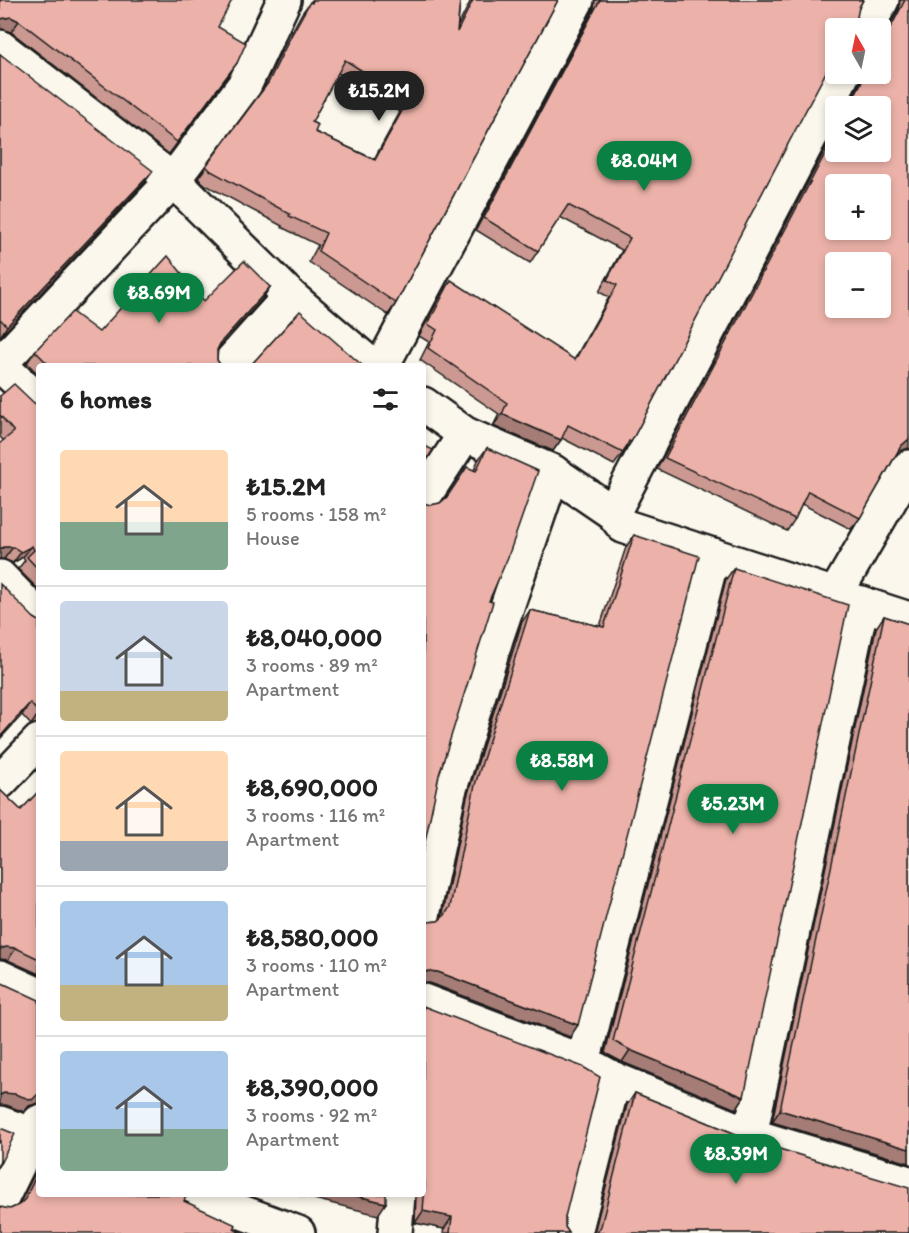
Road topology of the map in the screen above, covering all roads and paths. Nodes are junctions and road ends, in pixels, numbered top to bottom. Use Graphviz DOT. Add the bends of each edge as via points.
graph roads {
  1 [pos="284,0"];
  2 [pos="577,0"];
  3 [pos="882,0"];
  4 [pos="872,18"];
  5 [pos="0,47"];
  6 [pos="838,84"];
  7 [pos="173,180"];
  8 [pos="290,296"];
  9 [pos="230,363"];
  10 [pos="368,363"];
  11 [pos="384,363"];
  12 [pos="0,365"];
  13 [pos="36,398"];
  14 [pos="426,406"];
  15 [pos="465,434"];
  16 [pos="909,466"];
  17 [pos="554,472"];
  18 [pos="426,493"];
  19 [pos="613,513"];
  20 [pos="713,555"];
  21 [pos="0,577"];
  22 [pos="849,599"];
  23 [pos="36,614"];
  24 [pos="909,619"];
  25 [pos="36,744"];
  26 [pos="0,782"];
  27 [pos="426,901"];
  28 [pos="0,976"];
  29 [pos="36,994"];
  30 [pos="426,1002"];
  31 [pos="583,1062"];
  32 [pos="614,1079"];
  33 [pos="0,1123"];
  34 [pos="36,1131"];
  35 [pos="750,1135"];
  36 [pos="909,1183"];
  37 [pos="201,1197"];
  38 [pos="398,1197"];
  39 [pos="0,1202"];
  40 [pos="298,1233"];
  41 [pos="395,1233"];
  42 [pos="575,1233"];
  1 -- 7 [label="street" via="245,84"];
  2 -- 11 [label="street"];
  3 -- 4 [label="street"];
  5 -- 7 [label="street"];
  6 -- 19 [label="street"];
  7 -- 8 [label="street"];
  7 -- 12 [label="street"];
  8 -- 9 [label="street"];
  8 -- 10 [label="street"];
  12 -- 13 [label="street"];
  14 -- 15 [label="street"];
  15 -- 17 [label="street"];
  15 -- 18 [label="street"];
  16 -- 22 [label="street"];
  17 -- 19 [label="street"];
  17 -- 27 [label="street" via="497,636 449,792"];
  19 -- 20 [label="street" via="623,526"];
  20 -- 22 [label="street"];
  20 -- 31 [label="street"];
  21 -- 23 [label="street"];
  22 -- 24 [label="street"];
  22 -- 35 [label="street"];
  25 -- 26 [label="street"];
  28 -- 29 [label="street"];
  30 -- 31 [label="street"];
  31 -- 32 [label="street"];
  32 -- 35 [label="street"];
  32 -- 42 [label="street"];
  33 -- 34 [label="street"];
  34 -- 39 [label="street"];
  35 -- 36 [label="street"];
  37 -- 40 [label="street"];
  38 -- 41 [label="street"];
}
